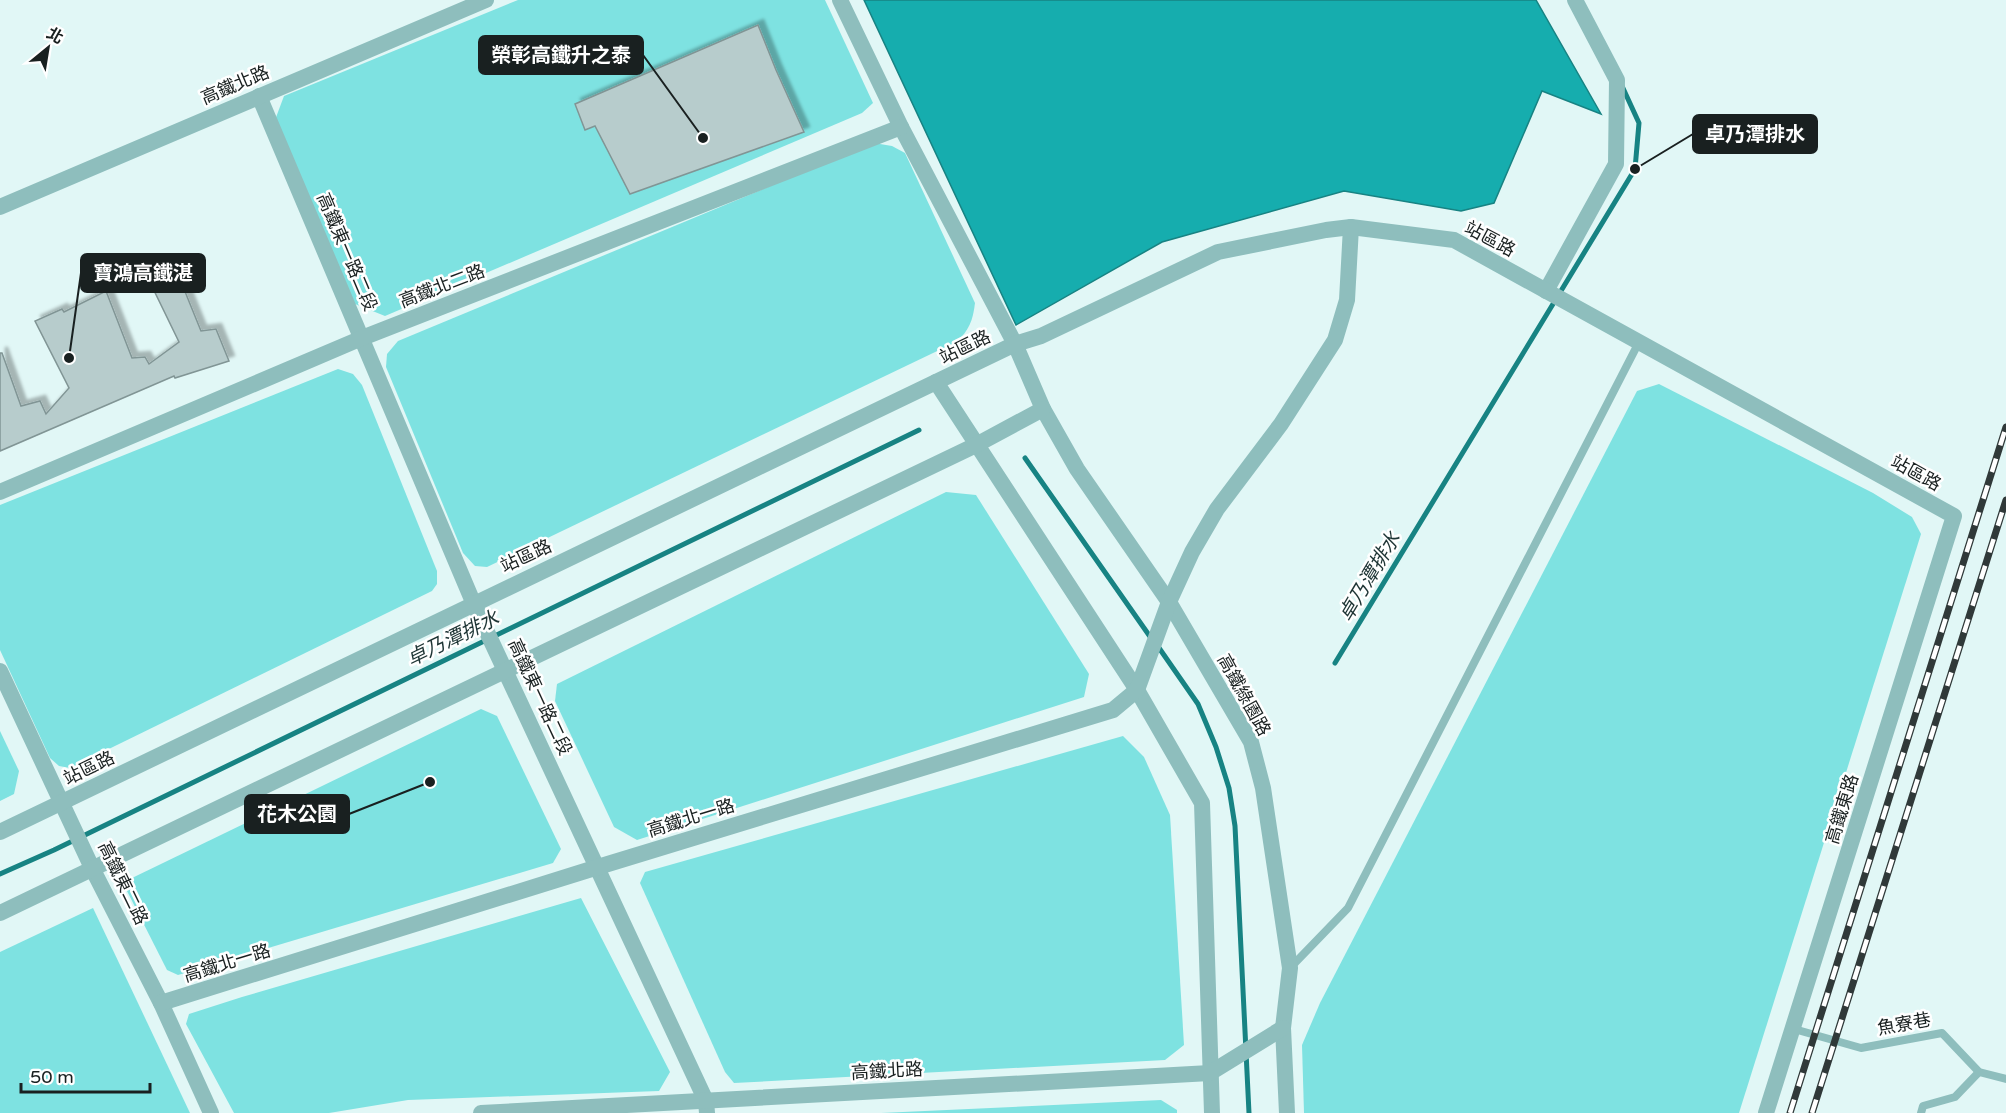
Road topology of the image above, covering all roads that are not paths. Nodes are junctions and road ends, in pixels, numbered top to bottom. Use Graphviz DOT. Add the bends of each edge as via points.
graph roads {
  1 [pos="486,0"];
  2 [pos="840,0"];
  3 [pos="1575,0"];
  4 [pos="259,96"];
  5 [pos="901,127"];
  6 [pos="0,207"];
  7 [pos="1351,227"];
  8 [pos="1553,295"];
  9 [pos="362,338"];
  10 [pos="1639,342"];
  11 [pos="1015,344"];
  12 [pos="936,382"];
  13 [pos="1043,410"];
  14 [pos="976,445"];
  15 [pos="0,492"];
  16 [pos="1954,516"];
  17 [pos="473,602"];
  18 [pos="1169,602"];
  19 [pos="506,669"];
  20 [pos="0,671"];
  21 [pos="1137,690"];
  22 [pos="62,803"];
  23 [pos="0,832"];
  24 [pos="598,867"];
  25 [pos="93,870"];
  26 [pos="0,913"];
  27 [pos="1290,968"];
  28 [pos="161,1003"];
  29 [pos="1283,1028"];
  30 [pos="1794,1029"];
  31 [pos="1210,1072"];
  32 [pos="1979,1072"];
  33 [pos="2006,1079"];
  34 [pos="706,1107"];
  35 [pos="211,1113"];
  36 [pos="481,1113"];
  37 [pos="1212,1113"];
  38 [pos="1287,1113"];
  39 [pos="1766,1113"];
  40 [pos="1921,1113"];
  1 -- 4 [label="street, 高鐵北路"];
  2 -- 5 [label="street, 高鐵綠園路"];
  3 -- 8 [label="street" via="1617,80 1616,164"];
  4 -- 6 [label="street, 高鐵北路"];
  4 -- 9 [label="street, 高鐵東一路二段"];
  5 -- 9 [label="street, 高鐵北二路"];
  5 -- 11 [label="street, 高鐵綠園路"];
  7 -- 8 [label="street, 站區路" via="1454,240"];
  7 -- 11 [label="street, 站區路" via="1218,252 1041,336"];
  7 -- 18 [label="street" via="1347,300 1335,340 1281,424 1217,509"];
  8 -- 10 [label="street, 站區路"];
  9 -- 15 [label="street, 高鐵北二路"];
  9 -- 17 [label="street, 高鐵東一路二段"];
  10 -- 16 [label="street, 站區路"];
  10 -- 27 [label="lane" via="1348,908"];
  11 -- 12 [label="street, 站區路"];
  11 -- 13 [label="street, 高鐵綠園路"];
  12 -- 14 [label="street"];
  12 -- 17 [label="street, 站區路"];
  13 -- 14 [label="street"];
  13 -- 18 [label="street, 高鐵綠園路" via="1077,469"];
  14 -- 19 [label="street"];
  14 -- 21 [label="street"];
  16 -- 30 [label="street, 高鐵東路"];
  17 -- 19 [label="street, 高鐵東一路二段"];
  17 -- 22 [label="street, 站區路"];
  18 -- 21 [label="street"];
  18 -- 27 [label="street, 高鐵綠園路" via="1251,742 1263,788"];
  19 -- 24 [label="street, 高鐵東一路二段"];
  19 -- 25 [label="street"];
  20 -- 22 [label="street, 高鐵東二路"];
  21 -- 24 [label="street, 高鐵北一路" via="1113,710"];
  21 -- 31 [label="street" via="1202,803"];
  22 -- 23 [label="street, 站區路"];
  22 -- 25 [label="street, 高鐵東二路"];
  24 -- 28 [label="street, 高鐵北一路"];
  24 -- 34 [label="street, 高鐵東一路二段"];
  25 -- 26 [label="street"];
  25 -- 28 [label="street, 高鐵東二路"];
  27 -- 29 [label="street, 高鐵綠園路"];
  28 -- 35 [label="street, 高鐵東二路"];
  29 -- 31 [label="street, 高鐵北路"];
  29 -- 38 [label="street, 高鐵綠園路"];
  30 -- 32 [label="lane, 魚寮巷" via="1861,1048 1942,1034"];
  30 -- 39 [label="street, 高鐵東路"];
  31 -- 34 [label="street, 高鐵北路"];
  31 -- 37 [label="street"];
  32 -- 33 [label="lane"];
  32 -- 40 [label="lane" via="1955,1097 1923,1106"];
  34 -- 36 [label="street, 高鐵北路"];
}
